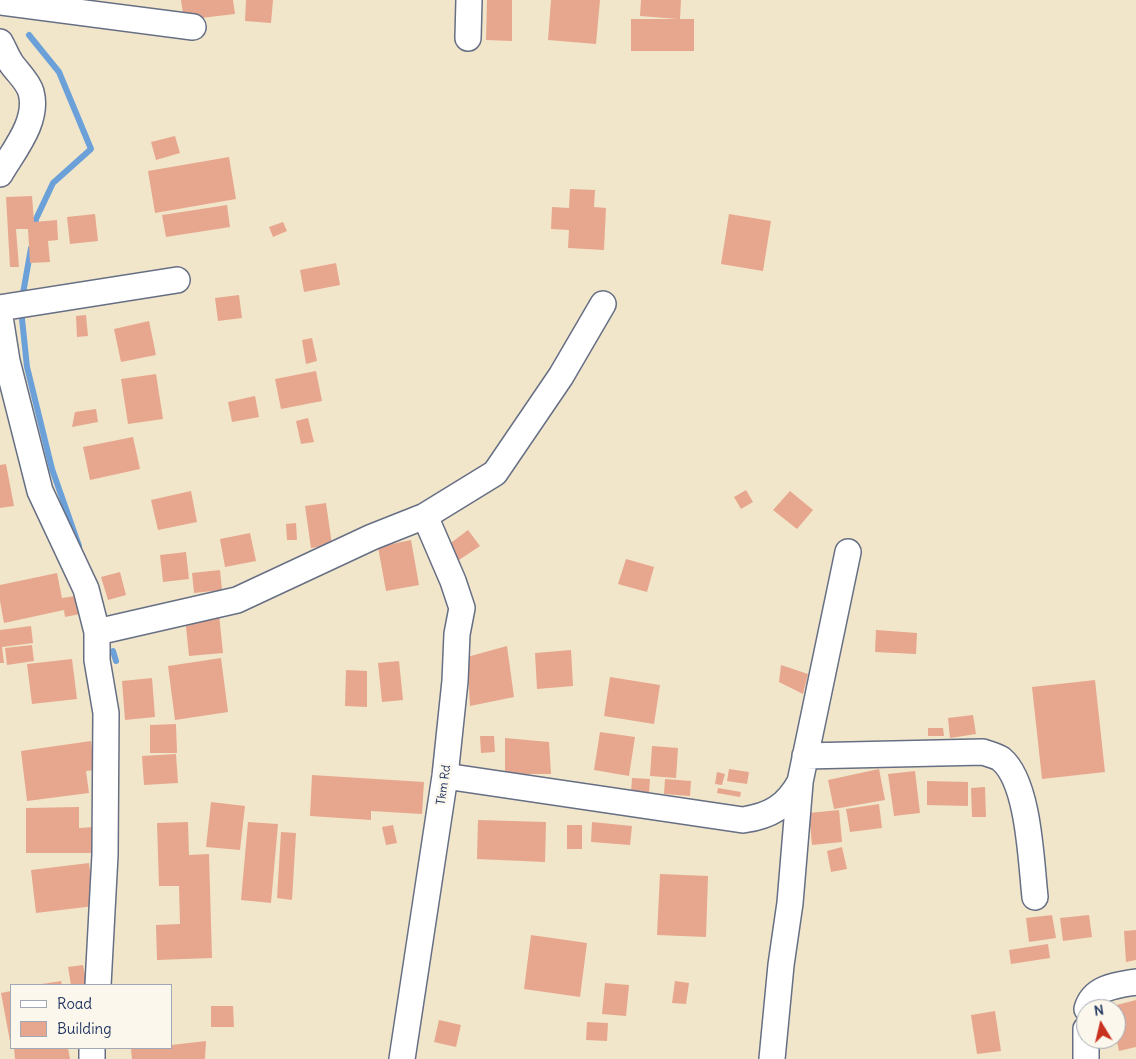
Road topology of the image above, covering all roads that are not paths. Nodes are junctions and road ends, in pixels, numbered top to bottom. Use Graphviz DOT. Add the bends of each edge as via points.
graph roads {
  1 [pos="469,0"];
  2 [pos="0,2"];
  3 [pos="193,27"];
  4 [pos="468,38"];
  5 [pos="0,42"];
  6 [pos="0,174"];
  7 [pos="177,280"];
  8 [pos="603,304"];
  9 [pos="0,308"];
  10 [pos="0,317"];
  11 [pos="3,362"];
  12 [pos="425,516"];
  13 [pos="848,552"];
  14 [pos="97,632"];
  15 [pos="805,756"];
  16 [pos="445,776"];
  17 [pos="800,782"];
  18 [pos="1035,897"];
  19 [pos="1136,982"];
  20 [pos="98,984"];
  21 [pos="1092,999"];
  22 [pos="402,1059"];
  23 [pos="772,1059"];
  1 -- 4 [label="street"];
  2 -- 3 [label="street"];
  5 -- 6 [label="street" via="30,91 32,104 31,118 24,134"];
  7 -- 9 [label="street"];
  8 -- 12 [label="street" via="561,376 495,473"];
  10 -- 11 [label="street"];
  11 -- 14 [label="street" via="40,491 86,590"];
  12 -- 14 [label="street" via="237,600"];
  12 -- 16 [label="street, Tkm Rd" via="462,608"];
  13 -- 15 [label="street"];
  14 -- 20 [label="street" via="97,660 106,713 105,854"];
  15 -- 17 [label="street"];
  15 -- 18 [label="street" via="983,752 1000,758 1019,786 1024,804"];
  16 -- 17 [label="street" via="743,820 762,817 780,807"];
  16 -- 22 [label="street, Tkm Rd"];
  17 -- 23 [label="street"];
  19 -- 21 [label="street" via="1099,991"];
}
